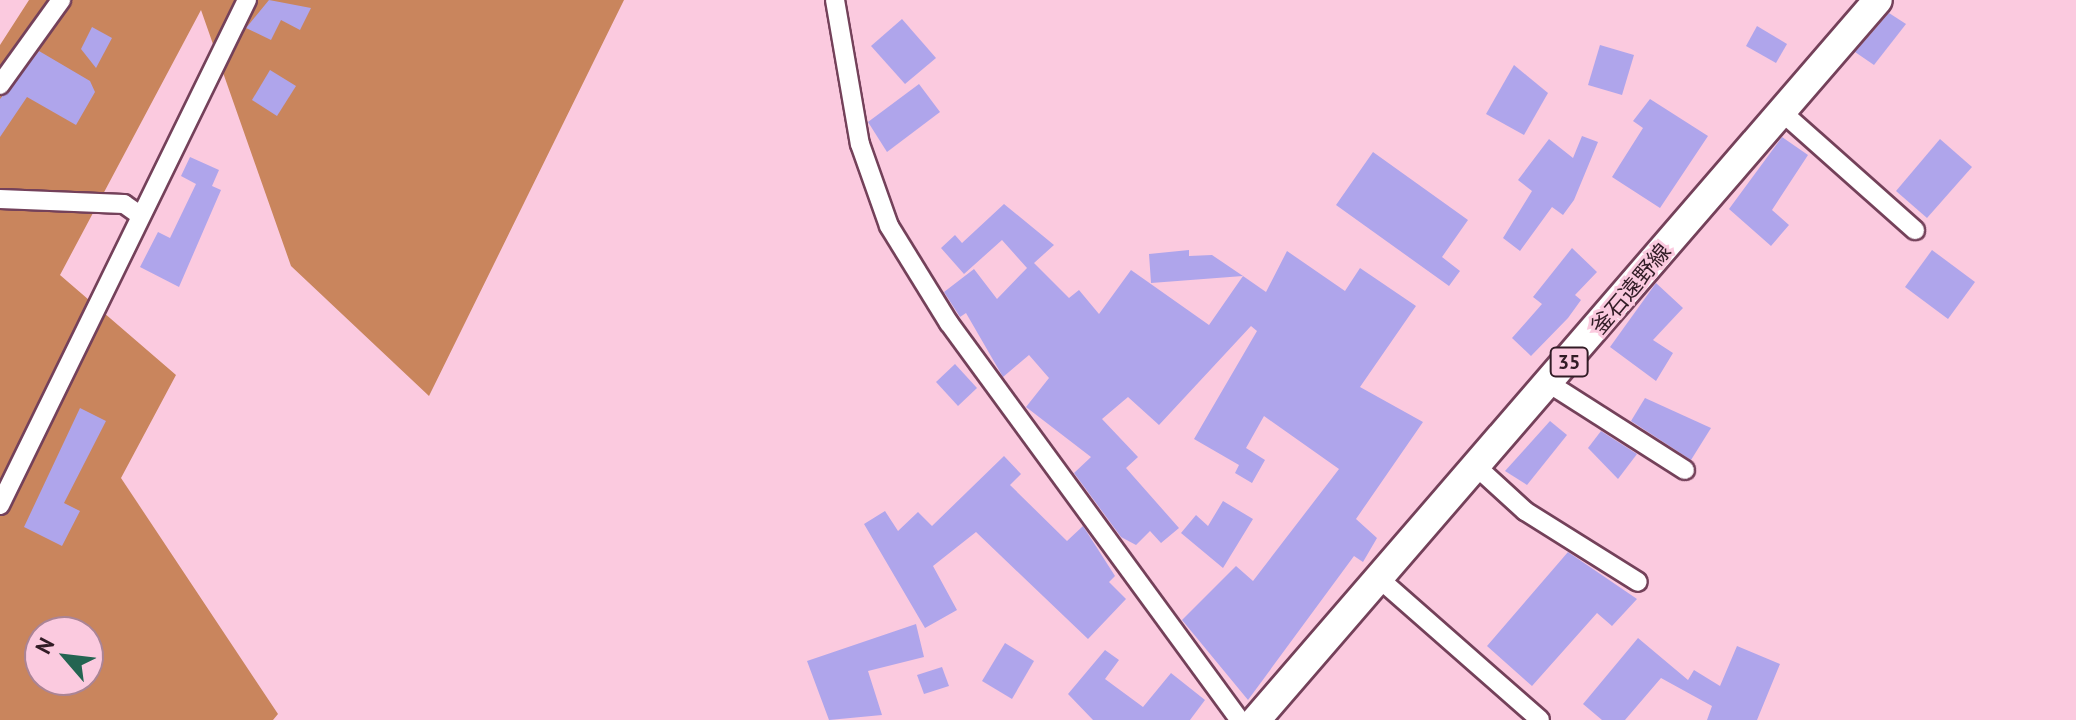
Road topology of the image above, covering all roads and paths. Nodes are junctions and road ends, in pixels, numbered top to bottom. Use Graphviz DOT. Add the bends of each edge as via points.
graph roads {
  1 [pos="61,0"];
  2 [pos="247,0"];
  3 [pos="835,0"];
  4 [pos="1878,0"];
  5 [pos="0,85"];
  6 [pos="1782,112"];
  7 [pos="0,199"];
  8 [pos="140,215"];
  9 [pos="1915,230"];
  10 [pos="1550,384"];
  11 [pos="1478,468"];
  12 [pos="1685,470"];
  13 [pos="0,505"];
  14 [pos="1382,581"];
  15 [pos="1638,582"];
  16 [pos="1240,720"];
  17 [pos="1256,720"];
  18 [pos="1540,720"];
  1 -- 5 [label="street"];
  2 -- 8 [label="street"];
  3 -- 16 [label="street" via="860,144 889,226 949,323"];
  4 -- 6 [label="main road, 釜石遠野線 / 35"];
  6 -- 9 [label="street"];
  6 -- 10 [label="main road, 釜石遠野線 / 35"];
  7 -- 8 [label="street" via="124,204"];
  8 -- 13 [label="street"];
  10 -- 11 [label="main road, 釜石遠野線 / 35"];
  10 -- 12 [label="street"];
  11 -- 14 [label="main road, 釜石遠野線 / 35"];
  11 -- 15 [label="street" via="1525,511"];
  14 -- 17 [label="main road, 釜石遠野線 / 35"];
  14 -- 18 [label="street"];
}
